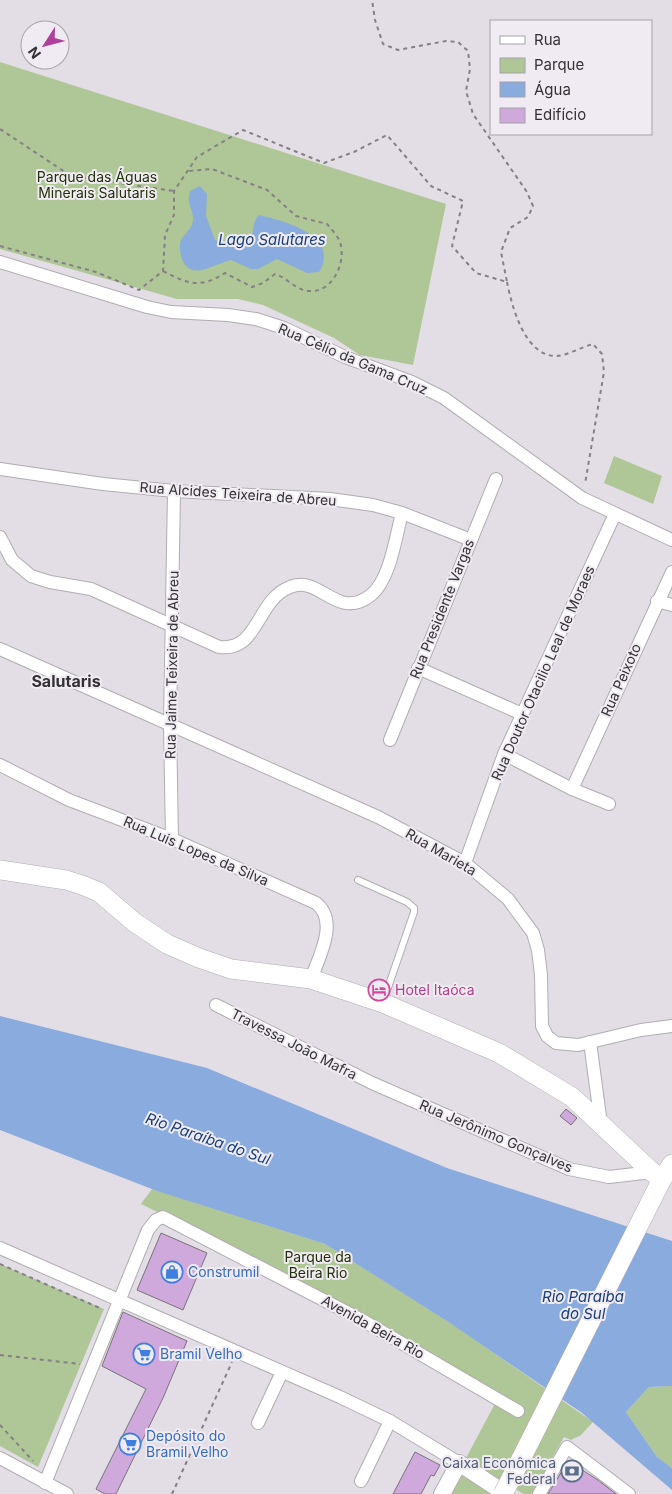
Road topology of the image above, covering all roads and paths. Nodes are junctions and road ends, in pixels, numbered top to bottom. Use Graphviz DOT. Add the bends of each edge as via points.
graph roads {
  1 [pos="372,0"];
  2 [pos="0,129"];
  3 [pos="174,192"];
  4 [pos="0,246"];
  5 [pos="0,262"];
  6 [pos="163,271"];
  7 [pos="507,282"];
  8 [pos="0,469"];
  9 [pos="496,479"];
  10 [pos="174,491"];
  11 [pos="582,498"];
  12 [pos="402,514"];
  13 [pos="615,514"];
  14 [pos="0,537"];
  15 [pos="471,540"];
  16 [pos="672,540"];
  17 [pos="672,572"];
  18 [pos="657,601"];
  19 [pos="672,605"];
  20 [pos="172,626"];
  21 [pos="0,648"];
  22 [pos="418,668"];
  23 [pos="522,714"];
  24 [pos="170,724"];
  25 [pos="390,740"];
  26 [pos="504,754"];
  27 [pos="0,765"];
  28 [pos="572,789"];
  29 [pos="609,804"];
  30 [pos="172,839"];
  31 [pos="465,863"];
  32 [pos="0,870"];
  33 [pos="358,880"];
  34 [pos="311,979"];
  35 [pos="383,1003"];
  36 [pos="216,1005"];
  37 [pos="672,1026"];
  38 [pos="590,1042"];
  39 [pos="372,1083"];
  40 [pos="601,1124"];
  41 [pos="662,1172"];
  42 [pos="0,1248"];
  43 [pos="0,1264"];
  44 [pos="120,1298"];
  45 [pos="100,1317"];
  46 [pos="237,1352"];
  47 [pos="0,1355"];
  48 [pos="83,1356"];
  49 [pos="282,1372"];
  50 [pos="518,1410"];
  51 [pos="390,1421"];
  52 [pos="258,1423"];
  53 [pos="0,1425"];
  54 [pos="0,1458"];
  55 [pos="459,1463"];
  56 [pos="38,1467"];
  57 [pos="361,1481"];
  58 [pos="45,1483"];
  59 [pos="67,1494"];
  60 [pos="172,1494"];
  61 [pos="442,1494"];
  62 [pos="504,1494"];
  63 [pos="539,1494"];
  64 [pos="629,1494"];
  1 -- 7 [label="path" via="383,44 398,50 446,41 458,42 468,51 470,69 466,91 472,114 527,192 533,206 528,217 510,228 501,252"];
  2 -- 3 [label="path" via="70,176"];
  3 -- 6 [label="path" via="174,216 165,234"];
  3 -- 6 [label="path" via="189,170 212,169 267,190 296,216 327,224 341,246 341,262 334,278 324,288 310,292 296,288 275,274 252,287 226,274 210,283 187,283"];
  3 -- 7 [label="path" via="197,157 243,130 324,163 387,136 431,186 463,201 452,246 476,273"];
  4 -- 6 [label="path" via="96,272 139,290"];
  5 -- 11 [label="street, Rua Célio da Gama Cruz" via="147,307 256,319 284,328 444,398"];
  7 -- 11 [label="path" via="511,302 530,342 543,354 558,356 593,344 602,354 604,372"];
  8 -- 10 [label="street, Rua Alcides Teixeira de Abreu"];
  9 -- 15 [label="street, Rua Presidente Vargas"];
  10 -- 12 [label="street, Rua Alcides Teixeira de Abreu" via="330,500 373,505"];
  10 -- 20 [label="street, Rua Jaime Teixeira de Abreu"];
  11 -- 13 [label="street, Rua Célio da Gama Cruz"];
  12 -- 15 [label="street, Rua Alcides Teixeira de Abreu"];
  12 -- 20 [label="street" via="381,582 372,594 361,601 349,604 300,583 290,586 270,601 249,637 230,648 219,647"];
  13 -- 16 [label="street, Rua Célio da Gama Cruz"];
  13 -- 23 [label="street, Rua Doutor Otacilio Leal de Moraes"];
  14 -- 20 [label="street" via="12,560 30,576 91,589"];
  15 -- 22 [label="street, Rua Presidente Vargas"];
  17 -- 18 [label="street, Rua Peixoto"];
  18 -- 19 [label="street"];
  18 -- 28 [label="street, Rua Peixoto"];
  20 -- 24 [label="street, Rua Jaime Teixeira de Abreu"];
  21 -- 24 [label="street, Rua Marieta"];
  22 -- 23 [label="street"];
  22 -- 25 [label="street, Rua Presidente Vargas"];
  23 -- 26 [label="street, Rua Doutor Otacilio Leal de Moraes"];
  24 -- 30 [label="street, Rua Jaime Teixeira de Abreu"];
  24 -- 31 [label="street, Rua Marieta" via="378,817"];
  26 -- 28 [label="street"];
  26 -- 31 [label="street, Rua Doutor Otacilio Leal de Moraes"];
  27 -- 30 [label="street, Rua Luis Lopes da Silva" via="69,800"];
  28 -- 29 [label="street"];
  30 -- 34 [label="street, Rua Luis Lopes da Silva" via="320,906 325,916 326,933"];
  31 -- 38 [label="street, Rua Marieta" via="508,899 533,933 541,976 542,1026 547,1036 566,1045"];
  32 -- 34 [label="main road" via="82,884 99,892 134,922 167,944 199,958 231,969"];
  33 -- 35 [label="lane" via="414,908"];
  34 -- 35 [label="main road"];
  35 -- 40 [label="main road" via="499,1052 572,1097"];
  36 -- 39 [label="street, Travessa João Mafra"];
  37 -- 38 [label="street, Rua Marieta"];
  38 -- 40 [label="street"];
  39 -- 41 [label="street, Rua Jerônimo Gonçalves" via="569,1169 609,1177"];
  40 -- 41 [label="main road"];
  41 -- 62 [label="main road, bridge" via="653,1200"];
  42 -- 44 [label="street"];
  43 -- 45 [label="path" via="104,1309"];
  44 -- 46 [label="street"];
  44 -- 50 [label="street, Avenida Beira Rio" via="148,1230 160,1217 171,1219 362,1320"];
  44 -- 58 [label="street"];
  46 -- 49 [label="street"];
  46 -- 60 [label="path"];
  47 -- 48 [label="path" via="80,1364"];
  49 -- 51 [label="street"];
  49 -- 52 [label="street"];
  51 -- 55 [label="street"];
  51 -- 57 [label="street"];
  53 -- 56 [label="path"];
  54 -- 58 [label="street"];
  55 -- 61 [label="street"];
  55 -- 62 [label="street"];
  58 -- 59 [label="street"];
  63 -- 64 [label="street" via="567,1447"];
}
